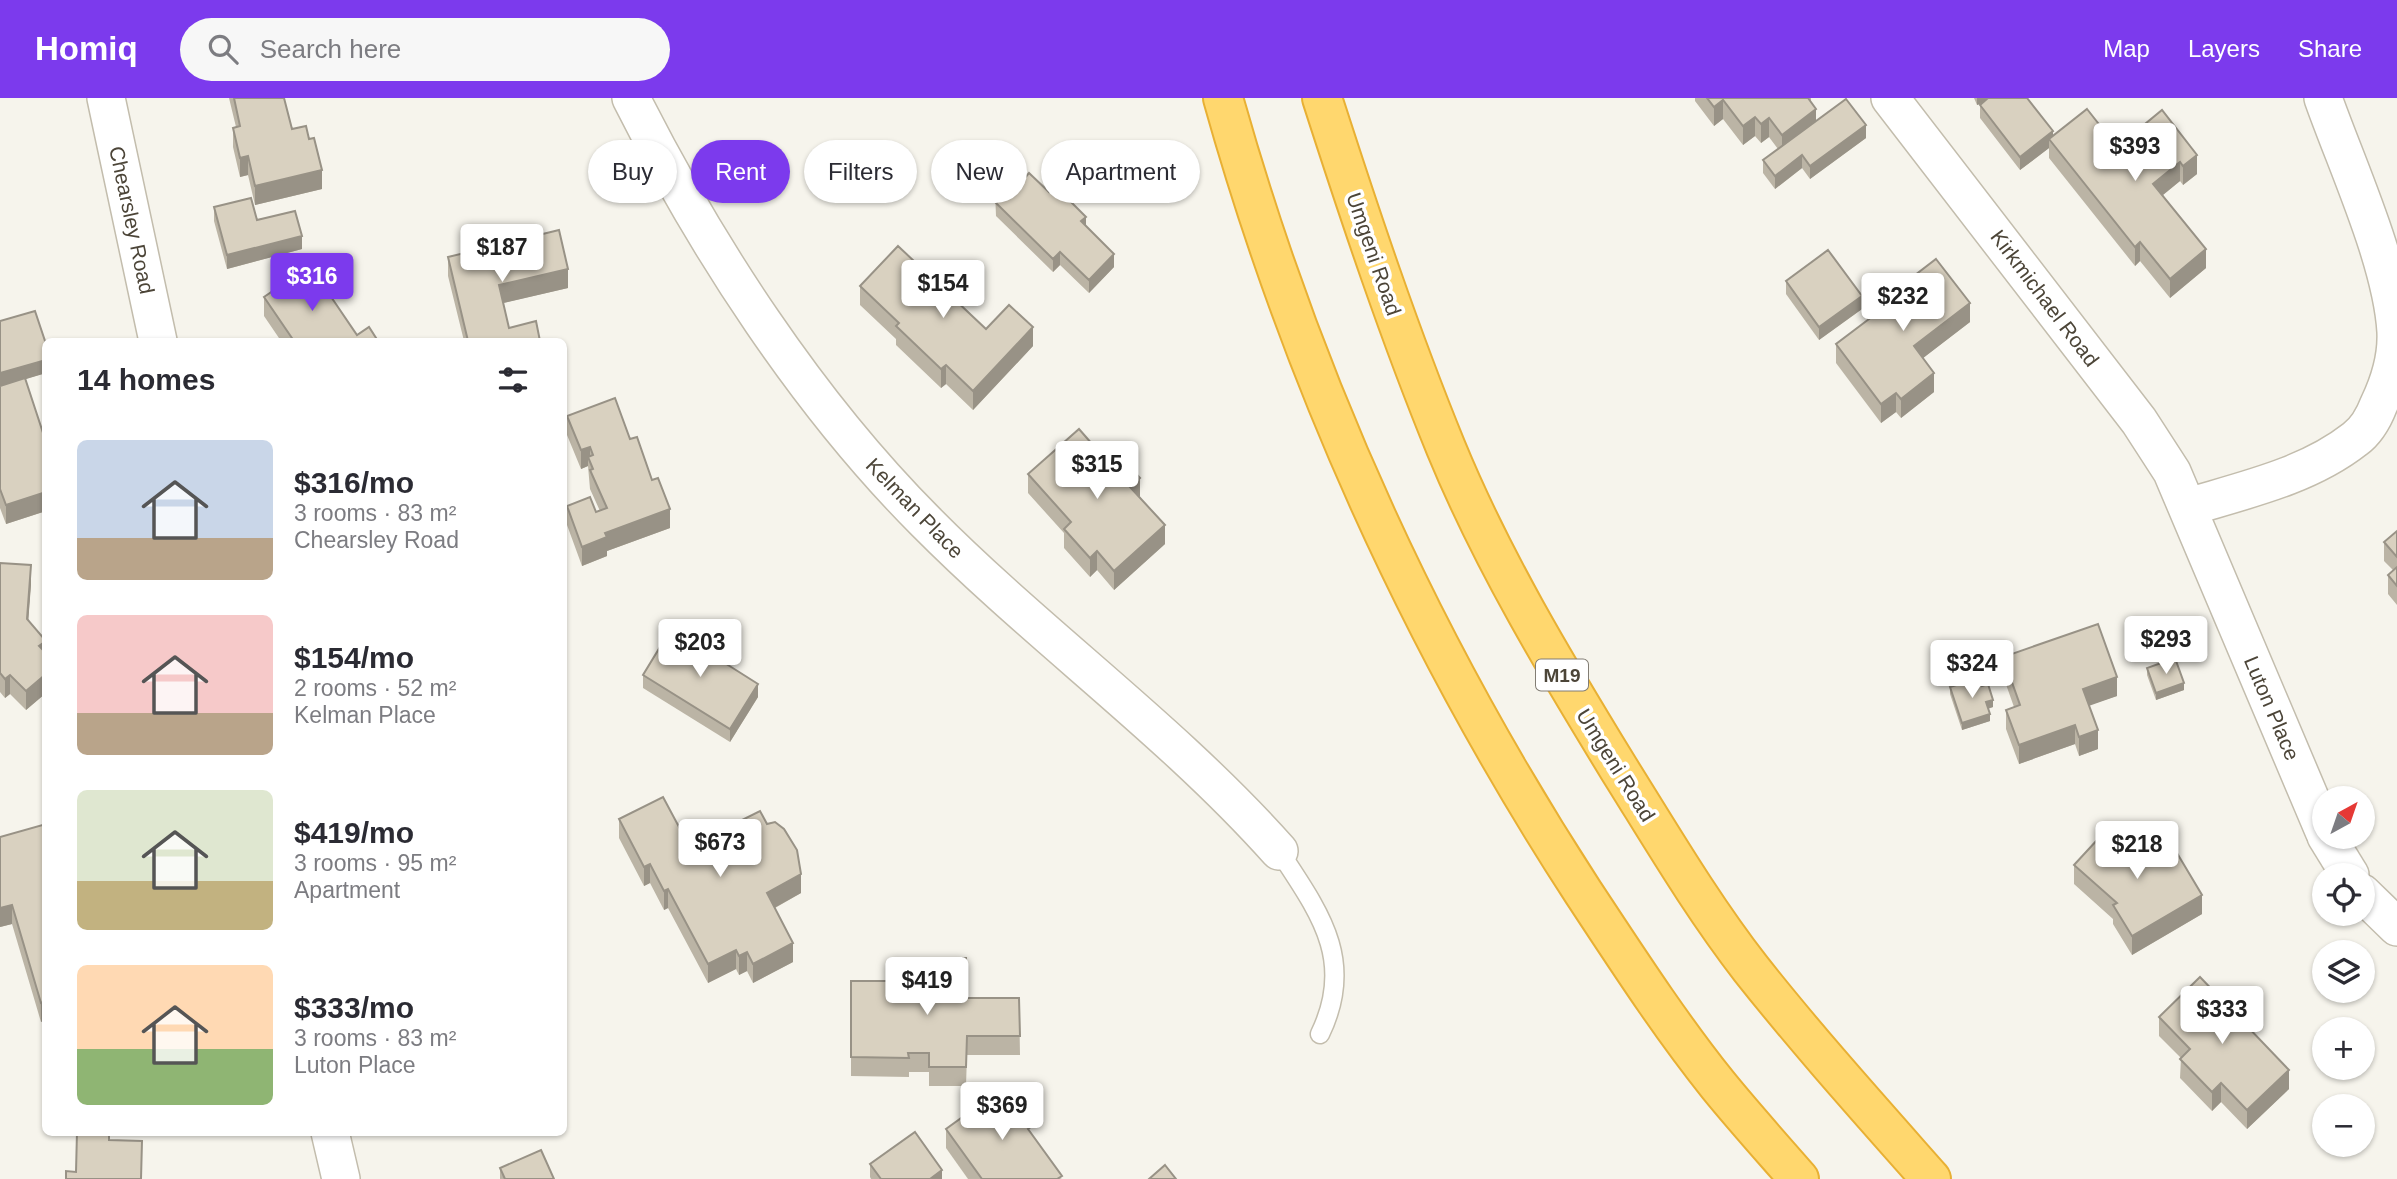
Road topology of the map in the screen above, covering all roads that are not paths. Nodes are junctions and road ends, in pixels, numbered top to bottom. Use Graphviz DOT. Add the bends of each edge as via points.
graph roads {
  1 [pos="106,98"];
  2 [pos="631,98"];
  3 [pos="1223,98"];
  4 [pos="1322,98"];
  5 [pos="1890,98"];
  6 [pos="2323,98"];
  7 [pos="157,338"];
  8 [pos="2188,507"];
  9 [pos="2312,802"];
  10 [pos="1279,851"];
  11 [pos="2375,906"];
  12 [pos="2397,927"];
  13 [pos="1321,1034"];
  14 [pos="331,1136"];
  15 [pos="341,1179"];
  16 [pos="1799,1179"];
  17 [pos="1931,1179"];
  1 -- 7 [label="street, Chearsley Road"];
  2 -- 10 [label="street, Kelman Place" via="666,167 722,258 871,464 981,575 1239,806"];
  3 -- 16 [label="highway" via="1300,339 1349,460 1408,588 1488,740 1633,968 1717,1083"];
  4 -- 17 [label="highway, Umgeni Road / M19" via="1381,279 1447,450 1501,563 1571,691 1660,835 1749,966"];
  5 -- 8 [label="street, Kirkmichael Road" via="2139,421"];
  6 -- 8 [label="street" via="2386,272 2396,334 2386,389 2358,438 2325,460 2275,481"];
  8 -- 9 [label="street, Luton Place"];
  10 -- 13 [label="lane" via="1328,932 1337,987"];
  11 -- 12 [label="street"];
  14 -- 15 [label="street"];
}
